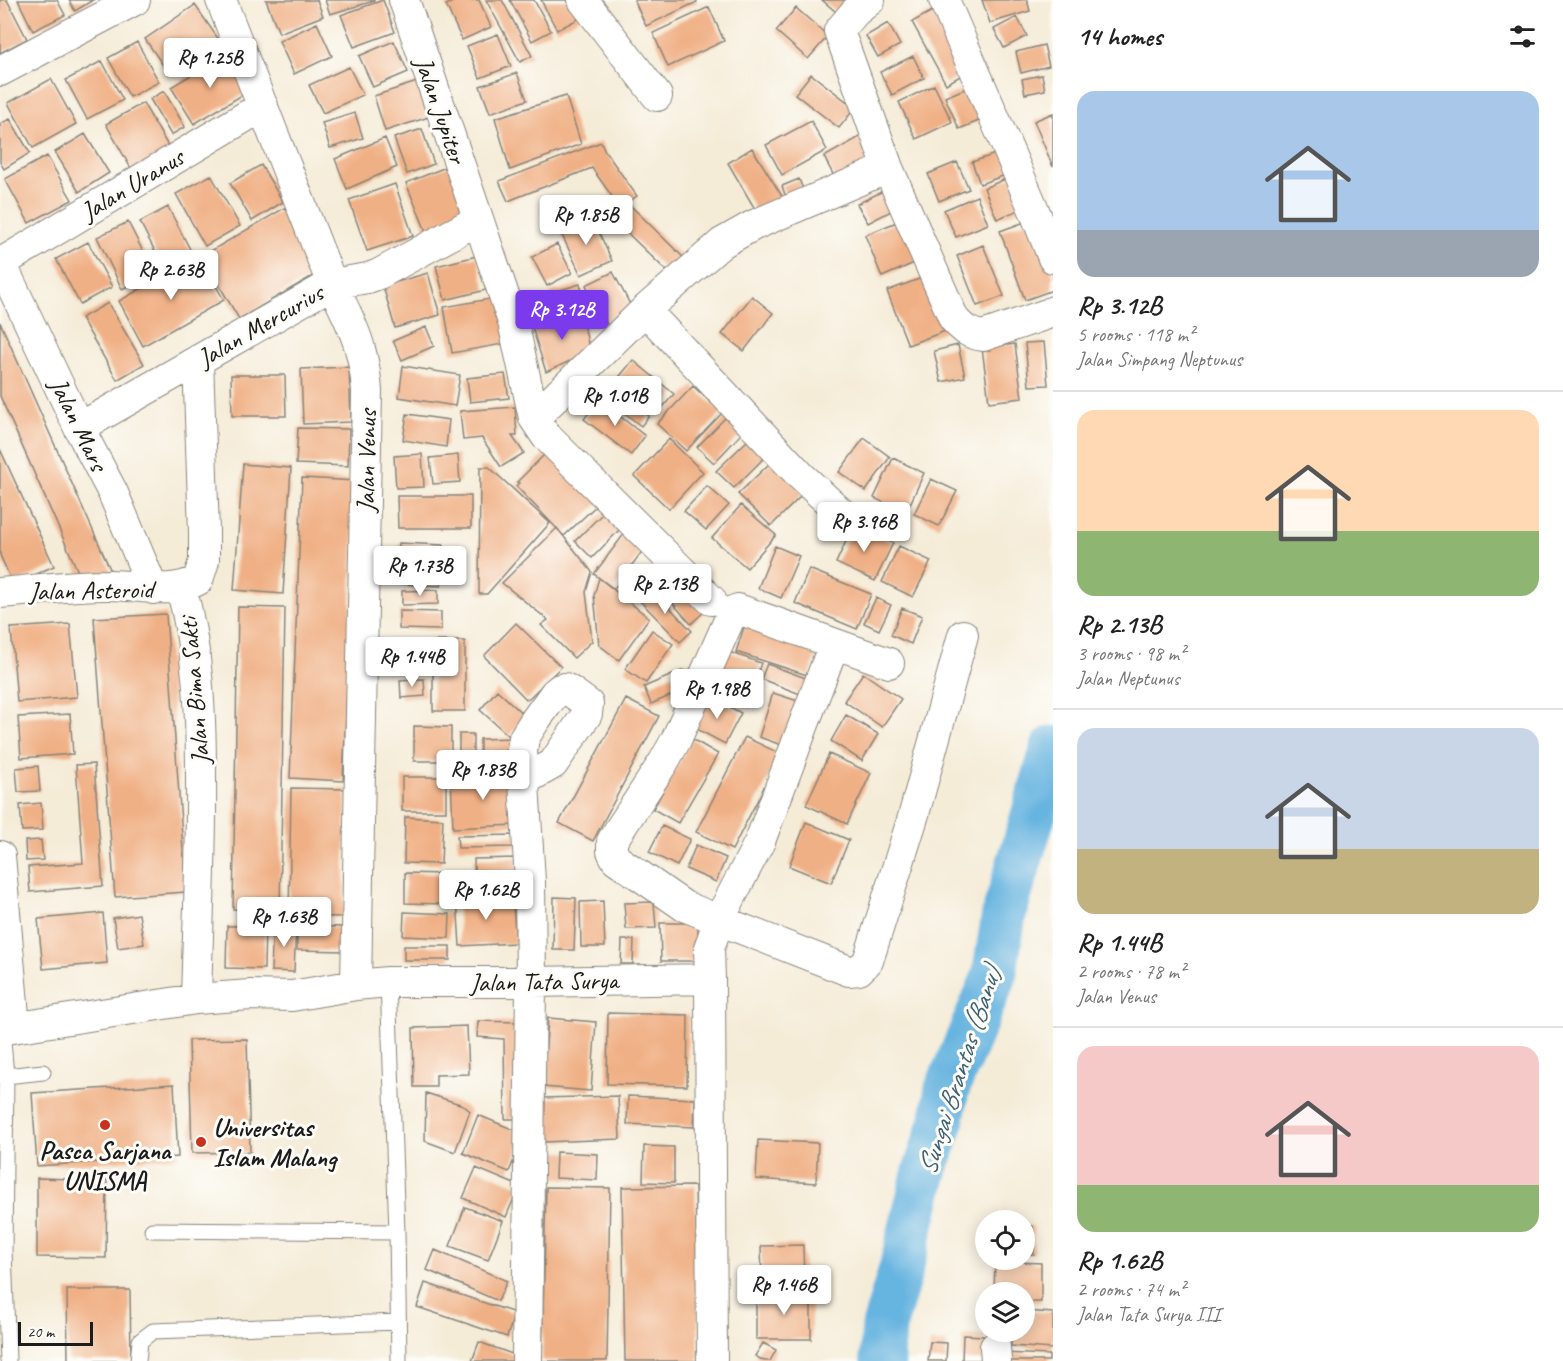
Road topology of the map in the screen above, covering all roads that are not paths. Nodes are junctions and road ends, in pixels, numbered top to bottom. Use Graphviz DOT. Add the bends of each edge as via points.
graph roads {
  1 [pos="135,0"];
  2 [pos="221,0"];
  3 [pos="404,0"];
  4 [pos="583,0"];
  5 [pos="870,0"];
  6 [pos="944,0"];
  7 [pos="0,71"];
  8 [pos="657,96"];
  9 [pos="263,106"];
  10 [pos="888,168"];
  11 [pos="478,220"];
  12 [pos="1053,258"];
  13 [pos="0,262"];
  14 [pos="332,284"];
  15 [pos="645,310"];
  16 [pos="1053,311"];
  17 [pos="198,360"];
  18 [pos="534,418"];
  19 [pos="79,428"];
  20 [pos="841,513"];
  21 [pos="167,588"];
  22 [pos="0,593"];
  23 [pos="711,600"];
  24 [pos="963,635"];
  25 [pos="834,644"];
  26 [pos="890,663"];
  27 [pos="523,781"];
  28 [pos="0,856"];
  29 [pos="719,920"];
  30 [pos="710,980"];
  31 [pos="388,982"];
  32 [pos="531,982"];
  33 [pos="356,985"];
  34 [pos="196,999"];
  35 [pos="6,1029"];
  36 [pos="43,1072"];
  37 [pos="6,1076"];
  38 [pos="2,1200"];
  39 [pos="153,1230"];
  40 [pos="397,1232"];
  41 [pos="2,1250"];
  42 [pos="398,1322"];
  43 [pos="8,1361"];
  44 [pos="138,1361"];
  45 [pos="399,1361"];
  46 [pos="527,1361"];
  47 [pos="712,1361"];
  1 -- 7 [label="street"];
  2 -- 9 [label="street, Jalan Venus"];
  3 -- 11 [label="street, Jalan Jupiter"];
  4 -- 8 [label="street"];
  5 -- 10 [label="street" via="839,31"];
  6 -- 12 [label="street"];
  9 -- 13 [label="street, Jalan Uranus"];
  9 -- 14 [label="street, Jalan Venus"];
  10 -- 15 [label="street" via="754,225 722,243"];
  10 -- 16 [label="street" via="954,319 963,329 983,336"];
  11 -- 14 [label="street, Jalan Mercurius" via="379,274"];
  11 -- 18 [label="street, Jalan Jupiter" via="513,322"];
  13 -- 19 [label="street, Jalan Mars"];
  14 -- 17 [label="street, Jalan Mercurius"];
  14 -- 33 [label="street, Jalan Venus" via="359,346 367,391"];
  15 -- 18 [label="street"];
  15 -- 20 [label="street" via="801,476"];
  17 -- 19 [label="street, Jalan Mercurius"];
  17 -- 21 [label="street, Jalan Bima Sakti" via="204,561 198,580"];
  18 -- 23 [label="street" via="546,436"];
  19 -- 21 [label="street, Jalan Mars"];
  21 -- 22 [label="street, Jalan Asteroid" via="108,585"];
  21 -- 34 [label="street, Jalan Bima Sakti" via="190,619 201,712"];
  24 -- 29 [label="street" via="914,814 868,961 859,970 849,971"];
  25 -- 26 [label="street"];
  25 -- 29 [label="street" via="759,841"];
  25 -- 29 [label="street" via="733,610 676,740 612,841 616,859 684,906"];
  27 -- 32 [label="street" via="530,881"];
  28 -- 35 [label="street"];
  29 -- 30 [label="street" via="709,948"];
  30 -- 32 [label="street, Jalan Tata Surya"];
  30 -- 47 [label="street"];
  31 -- 32 [label="street, Jalan Tata Surya"];
  31 -- 33 [label="street, Jalan Tata Surya"];
  31 -- 40 [label="lane"];
  32 -- 46 [label="street"];
  33 -- 34 [label="street, Jalan Tata Surya" via="292,996"];
  34 -- 35 [label="street, Jalan Tata Surya"];
  35 -- 37 [label="lane"];
  36 -- 37 [label="lane"];
  37 -- 38 [label="lane"];
  38 -- 41 [label="lane"];
  39 -- 40 [label="lane"];
  40 -- 42 [label="lane"];
  41 -- 43 [label="lane"];
  42 -- 44 [label="lane" via="153,1331 140,1341"];
  42 -- 45 [label="lane"];
}
